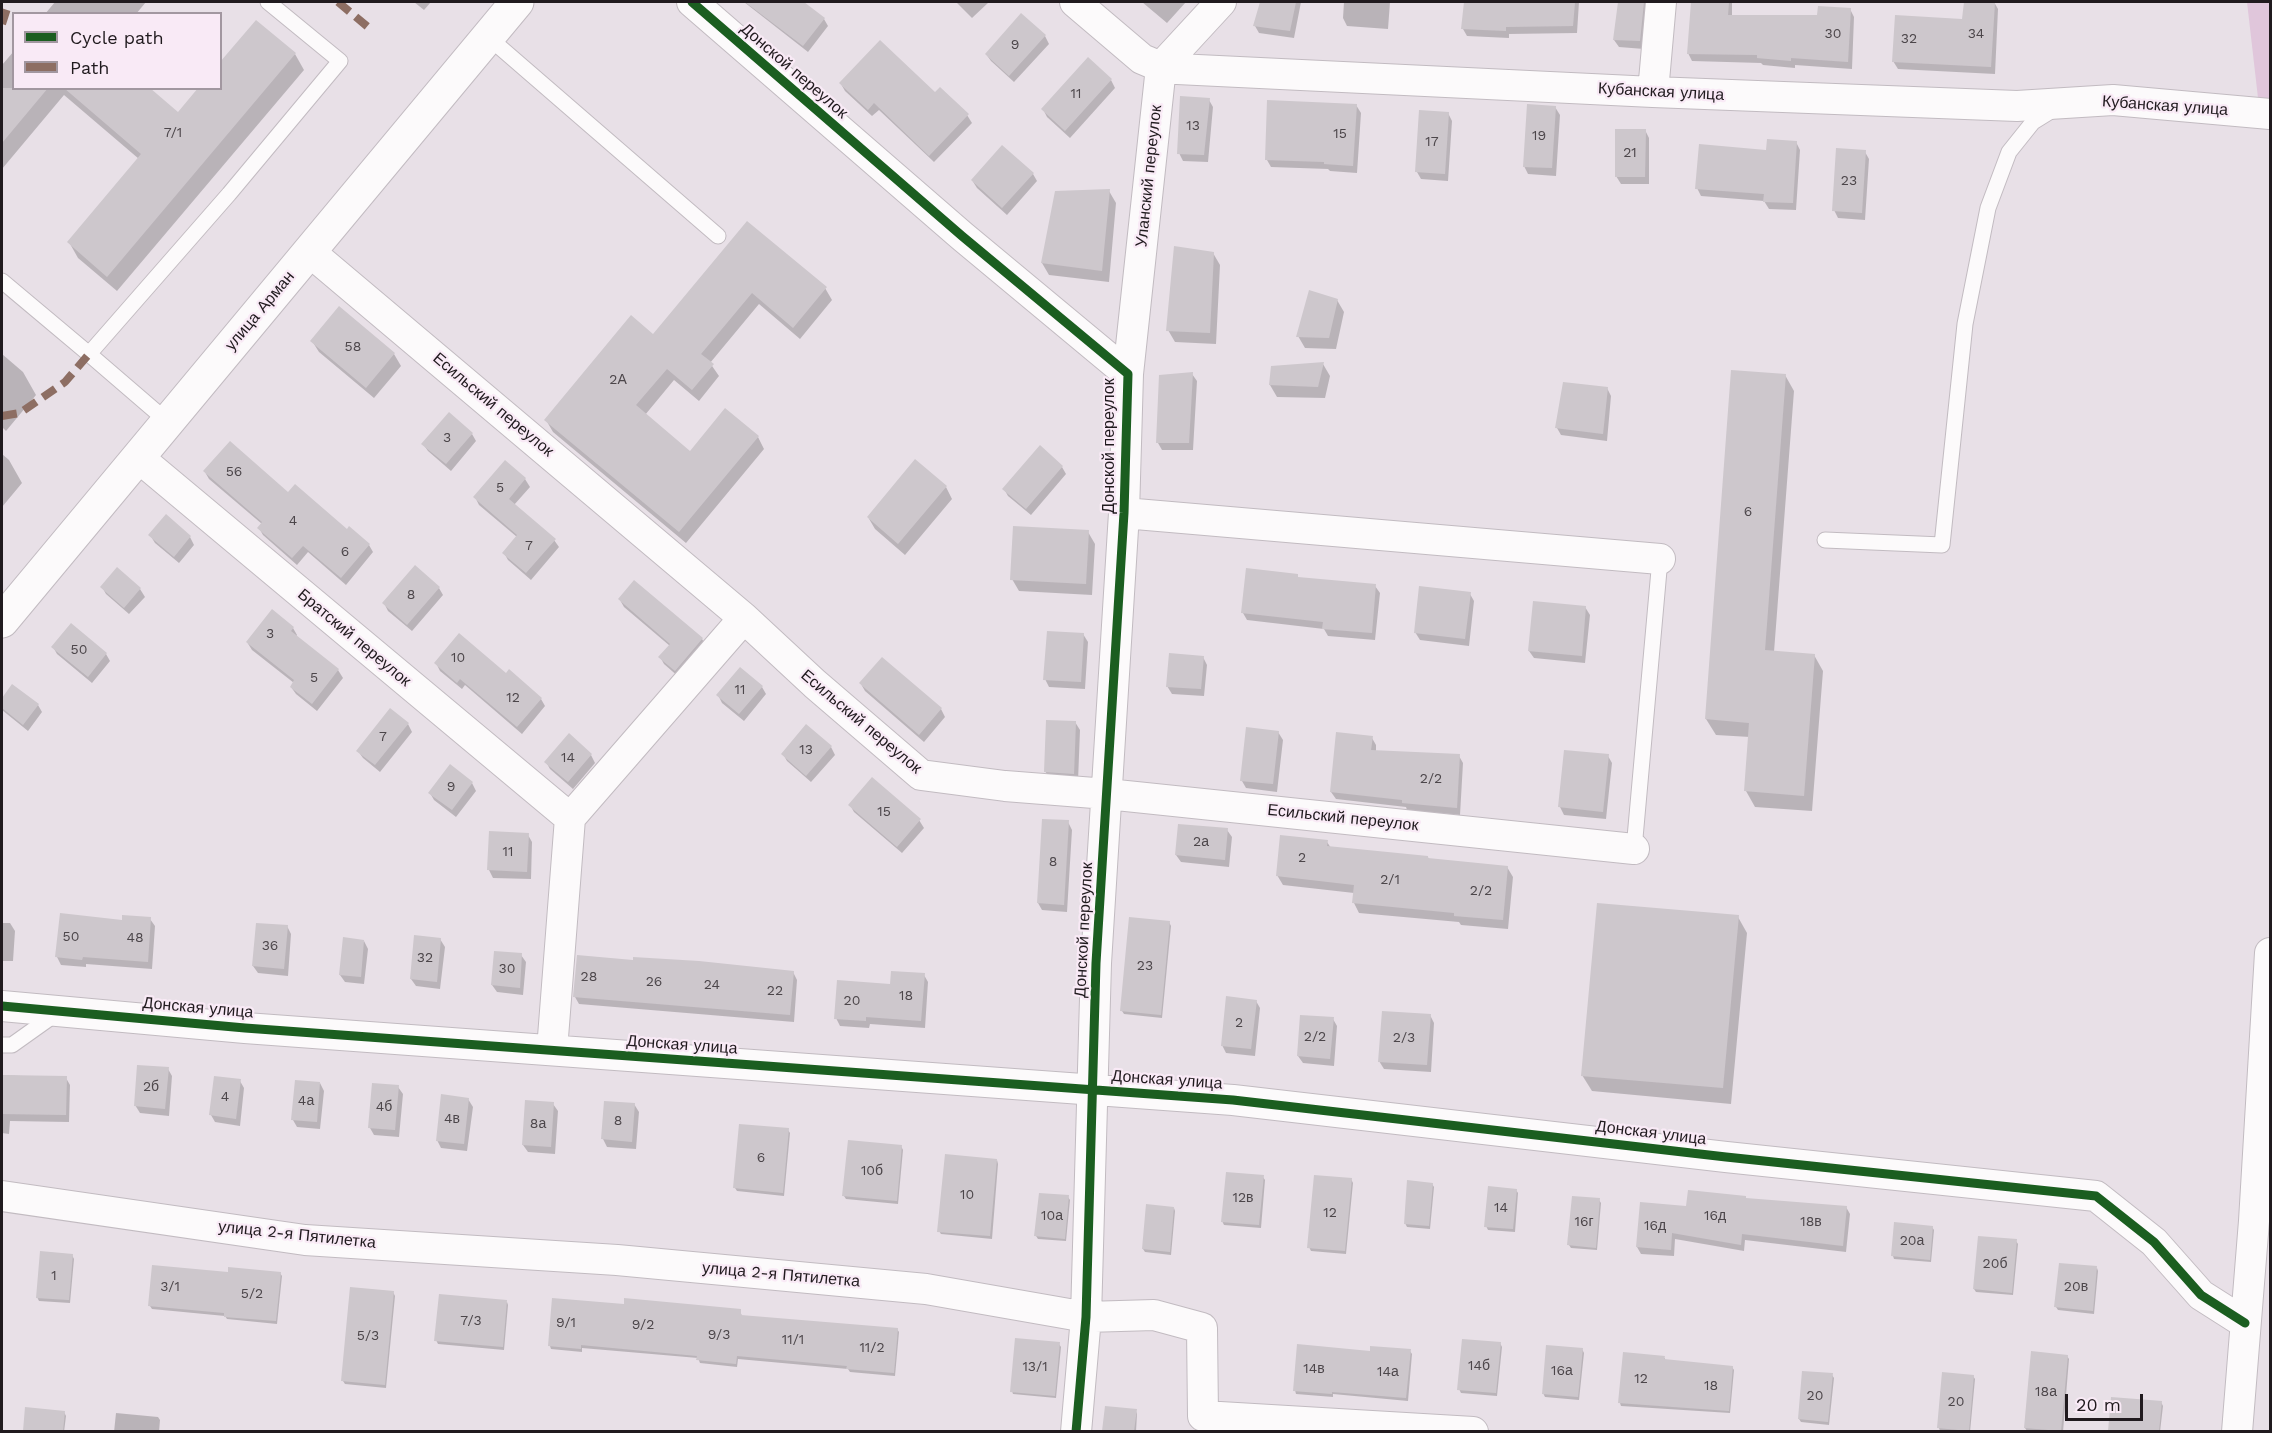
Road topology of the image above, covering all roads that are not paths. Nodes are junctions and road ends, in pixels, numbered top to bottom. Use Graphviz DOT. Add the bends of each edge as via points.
graph roads {
  1 [pos="268,2"];
  2 [pos="518,2"];
  3 [pos="692,2"];
  4 [pos="1075,2"];
  5 [pos="1221,2"];
  6 [pos="1661,2"];
  7 [pos="487,36"];
  8 [pos="1161,67"];
  9 [pos="1653,92"];
  10 [pos="2062,104"];
  11 [pos="2271,114"];
  12 [pos="718,236"];
  13 [pos="310,252"];
  14 [pos="2,281"];
  15 [pos="89,354"];
  16 [pos="1128,374"];
  17 [pos="168,422"];
  18 [pos="139,458"];
  19 [pos="1124,513"];
  20 [pos="1825,540"];
  21 [pos="1660,559"];
  22 [pos="744,618"];
  23 [pos="2,621"];
  24 [pos="1107,794"];
  25 [pos="570,818"];
  26 [pos="1634,849"];
  27 [pos="2271,953"];
  28 [pos="2,1006"];
  29 [pos="60,1011"];
  30 [pos="2,1046"];
  31 [pos="552,1050"];
  32 [pos="1092,1089"];
  33 [pos="2,1196"];
  34 [pos="1086,1317"];
  35 [pos="2245,1323"];
  36 [pos="1076,1431"];
  37 [pos="1473,1431"];
  38 [pos="2237,1431"];
  1 -- 15 [label="lane" via="340,61"];
  2 -- 7 [label="street, улица Арман"];
  3 -- 16 [label="street, Донской переулок"];
  4 -- 8 [label="street, Кубанская улица" via="1136,55"];
  5 -- 8 [label="street"];
  6 -- 9 [label="street"];
  7 -- 12 [label="lane"];
  7 -- 13 [label="street, улица Арман"];
  8 -- 9 [label="street, Кубанская улица"];
  8 -- 16 [label="street, Уланский переулок"];
  9 -- 10 [label="street, Кубанская улица" via="2017,106"];
  10 -- 11 [label="street, Кубанская улица" via="2113,100"];
  10 -- 20 [label="lane" via="2033,122 2009,152 1988,208 1965,324 1942,545"];
  13 -- 17 [label="street, улица Арман"];
  13 -- 22 [label="street, Есильский переулок"];
  14 -- 15 [label="lane"];
  15 -- 17 [label="lane"];
  16 -- 19 [label="street, Донской переулок"];
  17 -- 18 [label="street, улица Арман"];
  18 -- 23 [label="street, улица Арман"];
  18 -- 25 [label="street, Братский переулок"];
  19 -- 21 [label="street"];
  19 -- 24 [label="street, Донской переулок"];
  21 -- 26 [label="lane"];
  22 -- 24 [label="street, Есильский переулок" via="921,775"];
  22 -- 25 [label="street"];
  24 -- 26 [label="street, Есильский переулок"];
  24 -- 32 [label="street, Донской переулок"];
  25 -- 31 [label="street"];
  27 -- 35 [label="street"];
  28 -- 29 [label="street, Донская улица"];
  29 -- 30 [label="lane" via="12,1046"];
  29 -- 31 [label="street, Донская улица"];
  31 -- 32 [label="street, Донская улица"];
  32 -- 34 [label="street, Донской переулок"];
  32 -- 35 [label="street, Донская улица" via="1233,1100 2096,1196 2154,1242 2201,1295"];
  33 -- 34 [label="street, улица 2-я Пятилетка" via="305,1240 617,1260 926,1289"];
  34 -- 36 [label="street, Донской переулок"];
  34 -- 37 [label="street, улица 2-я Пятилетка" via="1154,1315 1202,1328 1203,1416"];
  35 -- 38 [label="street"];
}
